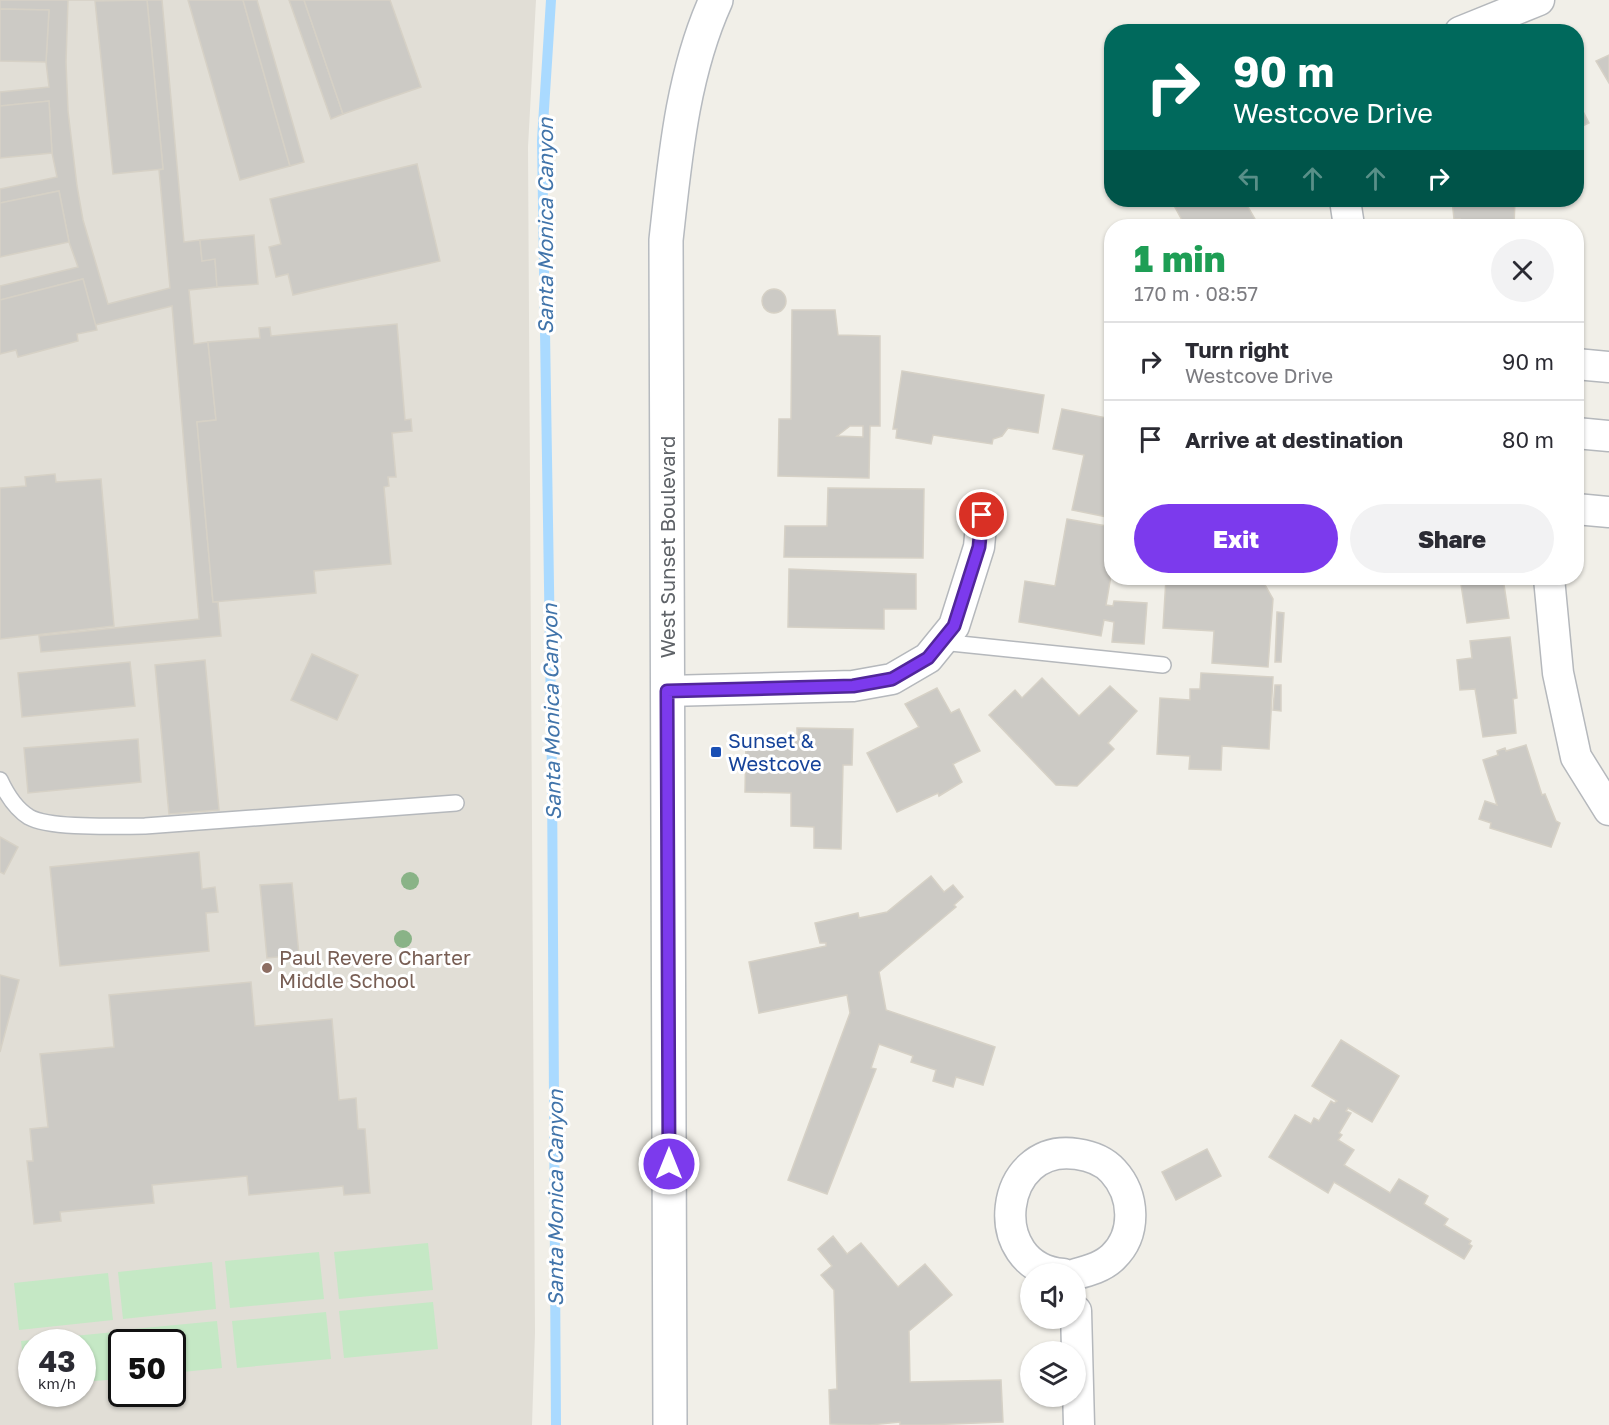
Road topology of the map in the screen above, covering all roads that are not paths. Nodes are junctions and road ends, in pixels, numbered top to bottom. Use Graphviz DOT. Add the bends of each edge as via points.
graph roads {
  1 [pos="716,0"];
  2 [pos="1539,0"];
  3 [pos="1480,24"];
  4 [pos="1584,365"];
  5 [pos="1609,367"];
  6 [pos="1584,434"];
  7 [pos="1609,436"];
  8 [pos="1584,510"];
  9 [pos="1609,512"];
  10 [pos="982,515"];
  11 [pos="1550,585"];
  12 [pos="941,642"];
  13 [pos="1163,665"];
  14 [pos="667,691"];
  15 [pos="0,780"];
  16 [pos="456,803"];
  17 [pos="1609,810"];
  18 [pos="1036,1263"];
  19 [pos="1086,1271"];
  20 [pos="1076,1329"];
  21 [pos="670,1425"];
  22 [pos="1079,1425"];
  1 -- 14 [label="main road, West Sunset Boulevard" via="689,81 666,240"];
  2 -- 3 [label="street"];
  4 -- 5 [label="street"];
  6 -- 7 [label="street"];
  8 -- 9 [label="street"];
  10 -- 12 [label="street" via="979,547 966,595 954,626"];
  11 -- 17 [label="street" via="1557,673 1576,757"];
  12 -- 13 [label="lane"];
  12 -- 14 [label="street" via="928,658 892,679 853,686"];
  14 -- 21 [label="main road, West Sunset Boulevard"];
  15 -- 16 [label="lane" via="28,817 95,826 145,826"];
  18 -- 19 [label="street" via="1014,1237 1009,1218 1017,1182 1047,1156 1068,1152 1089,1155 1108,1165 1122,1180 1130,1200 1131,1221 1125,1241 1112,1258"];
  20 -- 22 [label="street"];
}
